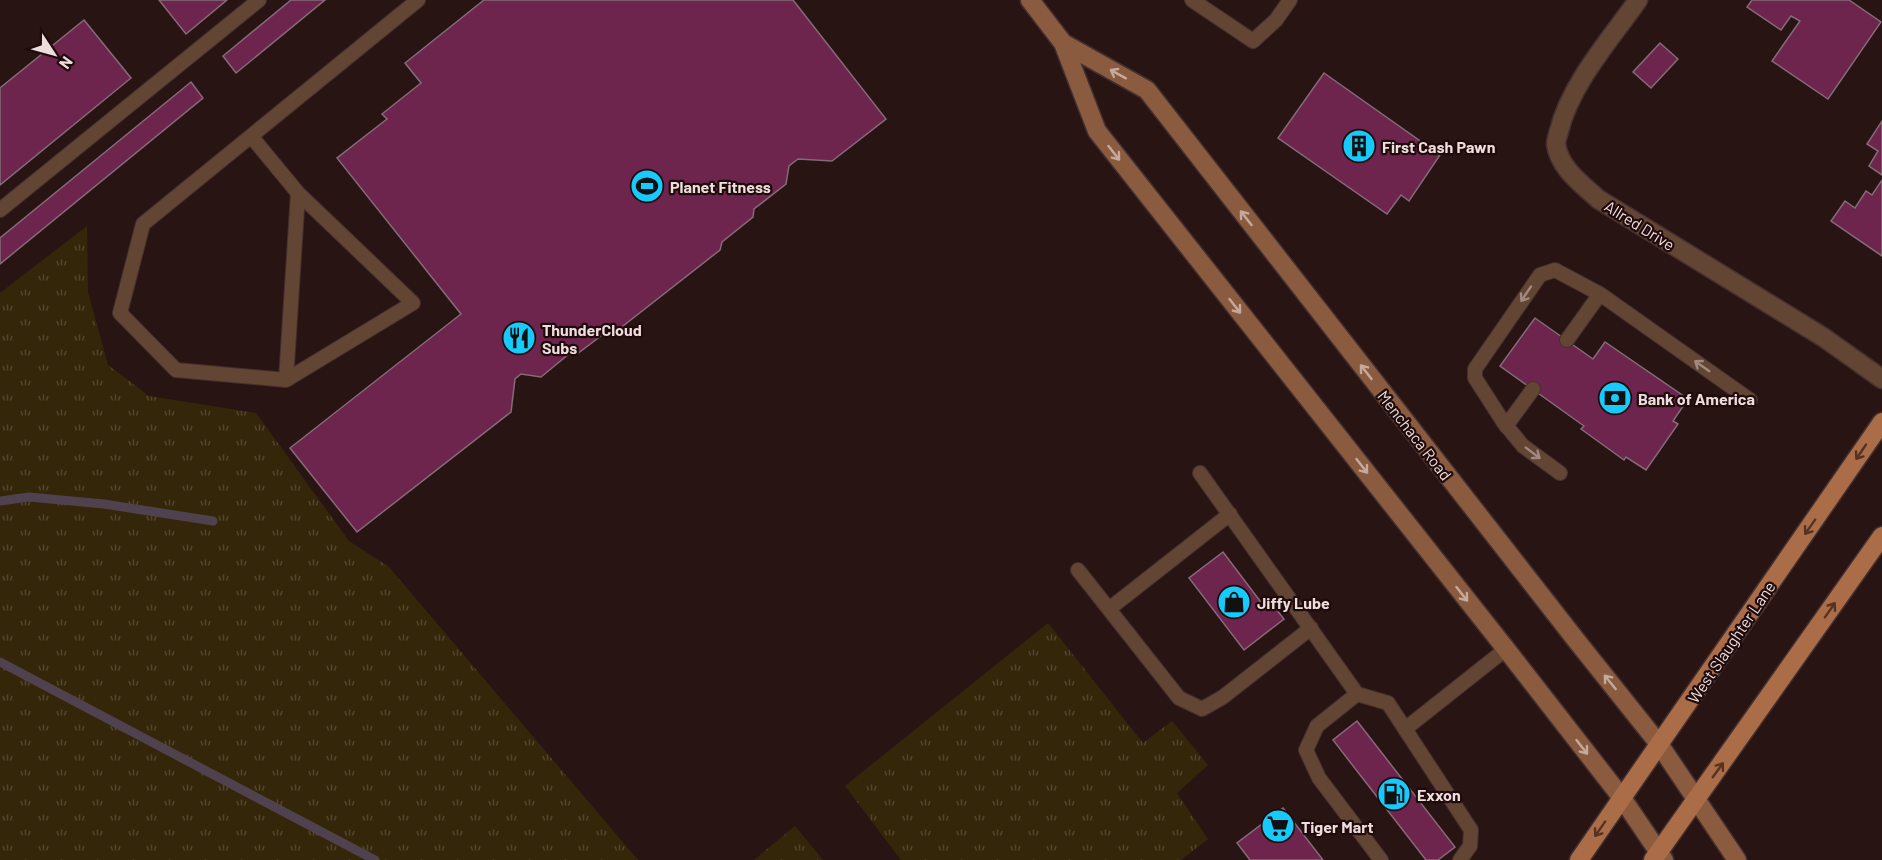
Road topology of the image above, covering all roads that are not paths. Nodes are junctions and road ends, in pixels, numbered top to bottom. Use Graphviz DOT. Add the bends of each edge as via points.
graph roads {
  1 [pos="259,0"];
  2 [pos="418,0"];
  3 [pos="1030,0"];
  4 [pos="1192,0"];
  5 [pos="1290,0"];
  6 [pos="1638,0"];
  7 [pos="1063,43"];
  8 [pos="251,136"];
  9 [pos="298,193"];
  10 [pos="0,210"];
  11 [pos="1600,294"];
  12 [pos="1567,340"];
  13 [pos="1882,379"];
  14 [pos="286,380"];
  15 [pos="1533,389"];
  16 [pos="1750,400"];
  17 [pos="1882,422"];
  18 [pos="1506,426"];
  19 [pos="1200,473"];
  20 [pos="1560,473"];
  21 [pos="1230,514"];
  22 [pos="1882,536"];
  23 [pos="1078,570"];
  24 [pos="1109,609"];
  25 [pos="1311,628"];
  26 [pos="1506,649"];
  27 [pos="1357,694"];
  28 [pos="1405,729"];
  29 [pos="1659,744"];
  30 [pos="1622,798"];
  31 [pos="1697,800"];
  32 [pos="1659,857"];
  33 [pos="1381,860"];
  34 [pos="1460,860"];
  35 [pos="1579,860"];
  36 [pos="1737,860"];
  1 -- 10 [label="lane"];
  2 -- 8 [label="lane"];
  3 -- 7 [label="main road, Menchaca Road"];
  4 -- 5 [label="lane" via="1253,41 1276,20"];
  6 -- 13 [label="street, Allred Drive" via="1572,94 1556,143 1562,160 1573,177 1598,199 1824,337"];
  7 -- 26 [label="main road, Menchaca Road, one-way" via="1097,131"];
  29 -- 7 [label="main road, Menchaca Road, one-way" via="1147,90"];
  8 -- 9 [label="lane"];
  8 -- 14 [label="lane" via="143,224 120,313 176,370"];
  9 -- 14 [label="lane"];
  9 -- 14 [label="lane" via="412,303"];
  11 -- 12 [label="lane"];
  16 -- 11 [label="lane, one-way"];
  11 -- 18 [label="lane, one-way" via="1555,270 1540,275 1475,369 1475,378"];
  15 -- 18 [label="lane"];
  17 -- 29 [label="main road, West Slaughter Lane, one-way"];
  18 -- 20 [label="lane, one-way" via="1523,446"];
  19 -- 21 [label="lane"];
  21 -- 24 [label="lane"];
  21 -- 25 [label="lane"];
  31 -- 22 [label="main road, one-way"];
  23 -- 24 [label="lane"];
  24 -- 25 [label="lane" via="1179,698 1202,709"];
  25 -- 27 [label="lane"];
  26 -- 28 [label="lane"];
  26 -- 30 [label="main road, Menchaca Road, one-way"];
  27 -- 28 [label="lane" via="1388,703"];
  27 -- 33 [label="lane" via="1317,726 1306,750 1319,778"];
  28 -- 34 [label="lane" via="1471,830 1470,846"];
  29 -- 30 [label="main road, West Slaughter Lane"];
  29 -- 31 [label="main road, Menchaca Road"];
  30 -- 32 [label="main road, Menchaca Road"];
  30 -- 35 [label="main road, West Slaughter Lane, one-way"];
  31 -- 32 [label="main road"];
  31 -- 36 [label="main road, Menchaca Road"];
}
